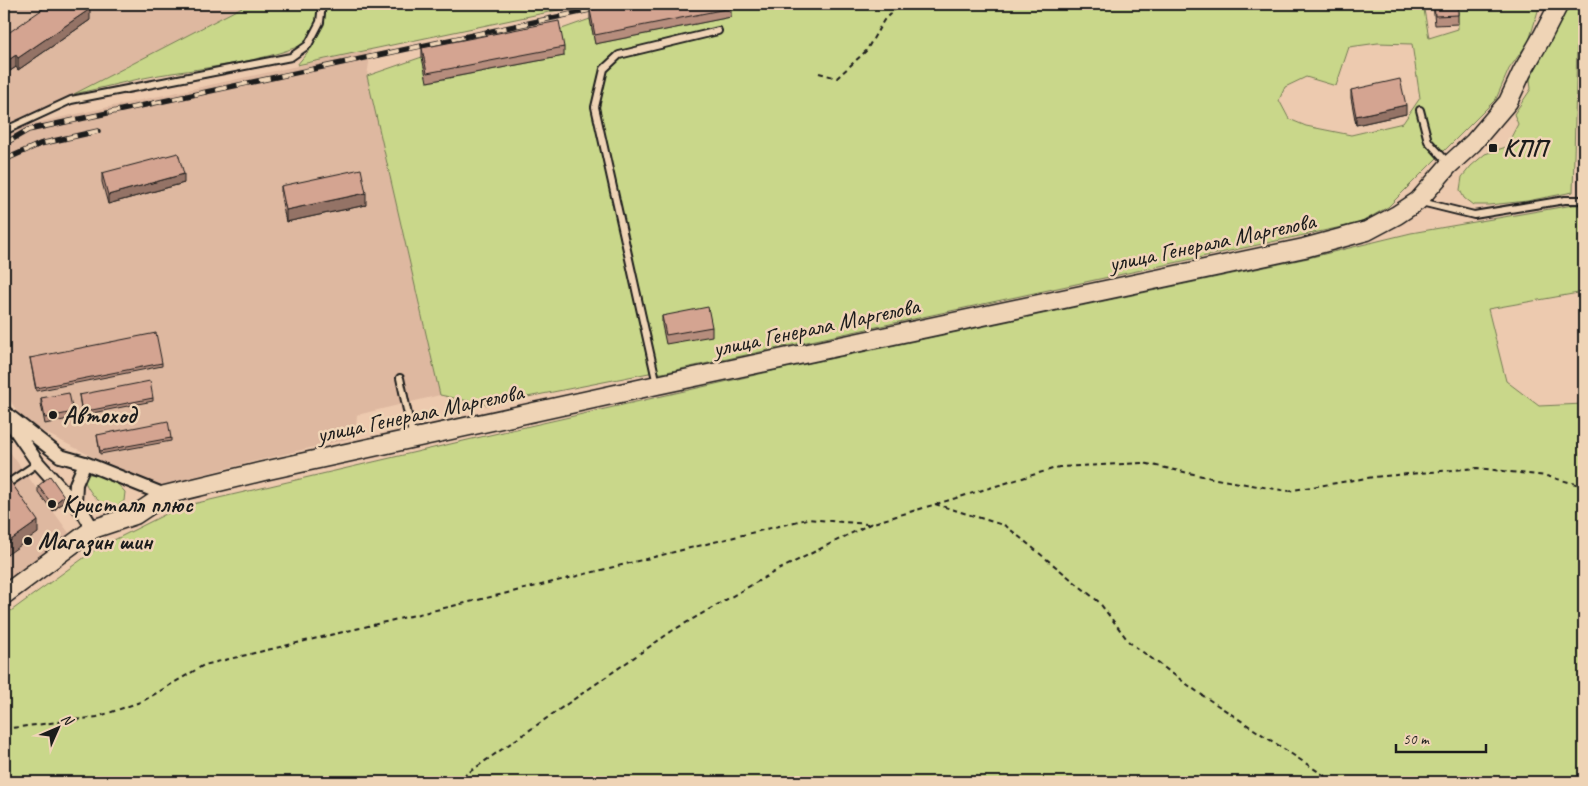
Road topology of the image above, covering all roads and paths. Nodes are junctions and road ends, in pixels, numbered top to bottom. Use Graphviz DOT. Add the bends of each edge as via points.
graph roads {
  1 [pos="322,4"];
  2 [pos="900,4"];
  3 [pos="1559,4"];
  4 [pos="718,31"];
  5 [pos="819,73"];
  6 [pos="1420,110"];
  7 [pos="4,131"];
  8 [pos="1449,165"];
  9 [pos="1584,200"];
  10 [pos="1418,201"];
  11 [pos="400,378"];
  12 [pos="657,385"];
  13 [pos="4,412"];
  14 [pos="413,439"];
  15 [pos="38,463"];
  16 [pos="85,463"];
  17 [pos="4,486"];
  18 [pos="1584,486"];
  19 [pos="165,495"];
  20 [pos="75,503"];
  21 [pos="935,504"];
  22 [pos="870,524"];
  23 [pos="93,529"];
  24 [pos="4,595"];
  25 [pos="4,729"];
  26 [pos="454,782"];
  27 [pos="1334,782"];
  1 -- 7 [label="lane" via="320,22 308,45 291,57 71,100"];
  2 -- 5 [label="path" via="884,20 866,51 836,78"];
  3 -- 8 [label="main road, улица Генерала Маргелова" via="1508,102"];
  4 -- 12 [label="lane" via="619,56 604,70 595,107"];
  6 -- 8 [label="lane" via="1428,141"];
  8 -- 10 [label="main road, улица Генерала Маргелова"];
  9 -- 10 [label="lane" via="1565,200 1474,215"];
  10 -- 12 [label="main road, улица Генерала Маргелова" via="1367,231 1304,248"];
  11 -- 14 [label="lane"];
  12 -- 14 [label="main road, улица Генерала Маргелова"];
  13 -- 15 [label="street"];
  13 -- 16 [label="street" via="60,456"];
  14 -- 19 [label="main road, улица Генерала Маргелова" via="264,470"];
  15 -- 17 [label="lane"];
  15 -- 20 [label="street"];
  16 -- 19 [label="street"];
  16 -- 20 [label="street" via="76,484"];
  18 -- 21 [label="path" via="1546,476 1477,468 1373,477 1287,491 1143,463 1059,467"];
  19 -- 23 [label="main road, улица Генерала Маргелова" via="135,515"];
  20 -- 23 [label="street"];
  21 -- 22 [label="path"];
  21 -- 27 [label="path" via="1006,526 1099,602 1129,642 1199,693"];
  22 -- 25 [label="path" via="807,519 204,665 143,700 97,717"];
  22 -- 26 [label="path" via="776,571 672,631"];
  23 -- 24 [label="main road, улица Генерала Маргелова"];
}
